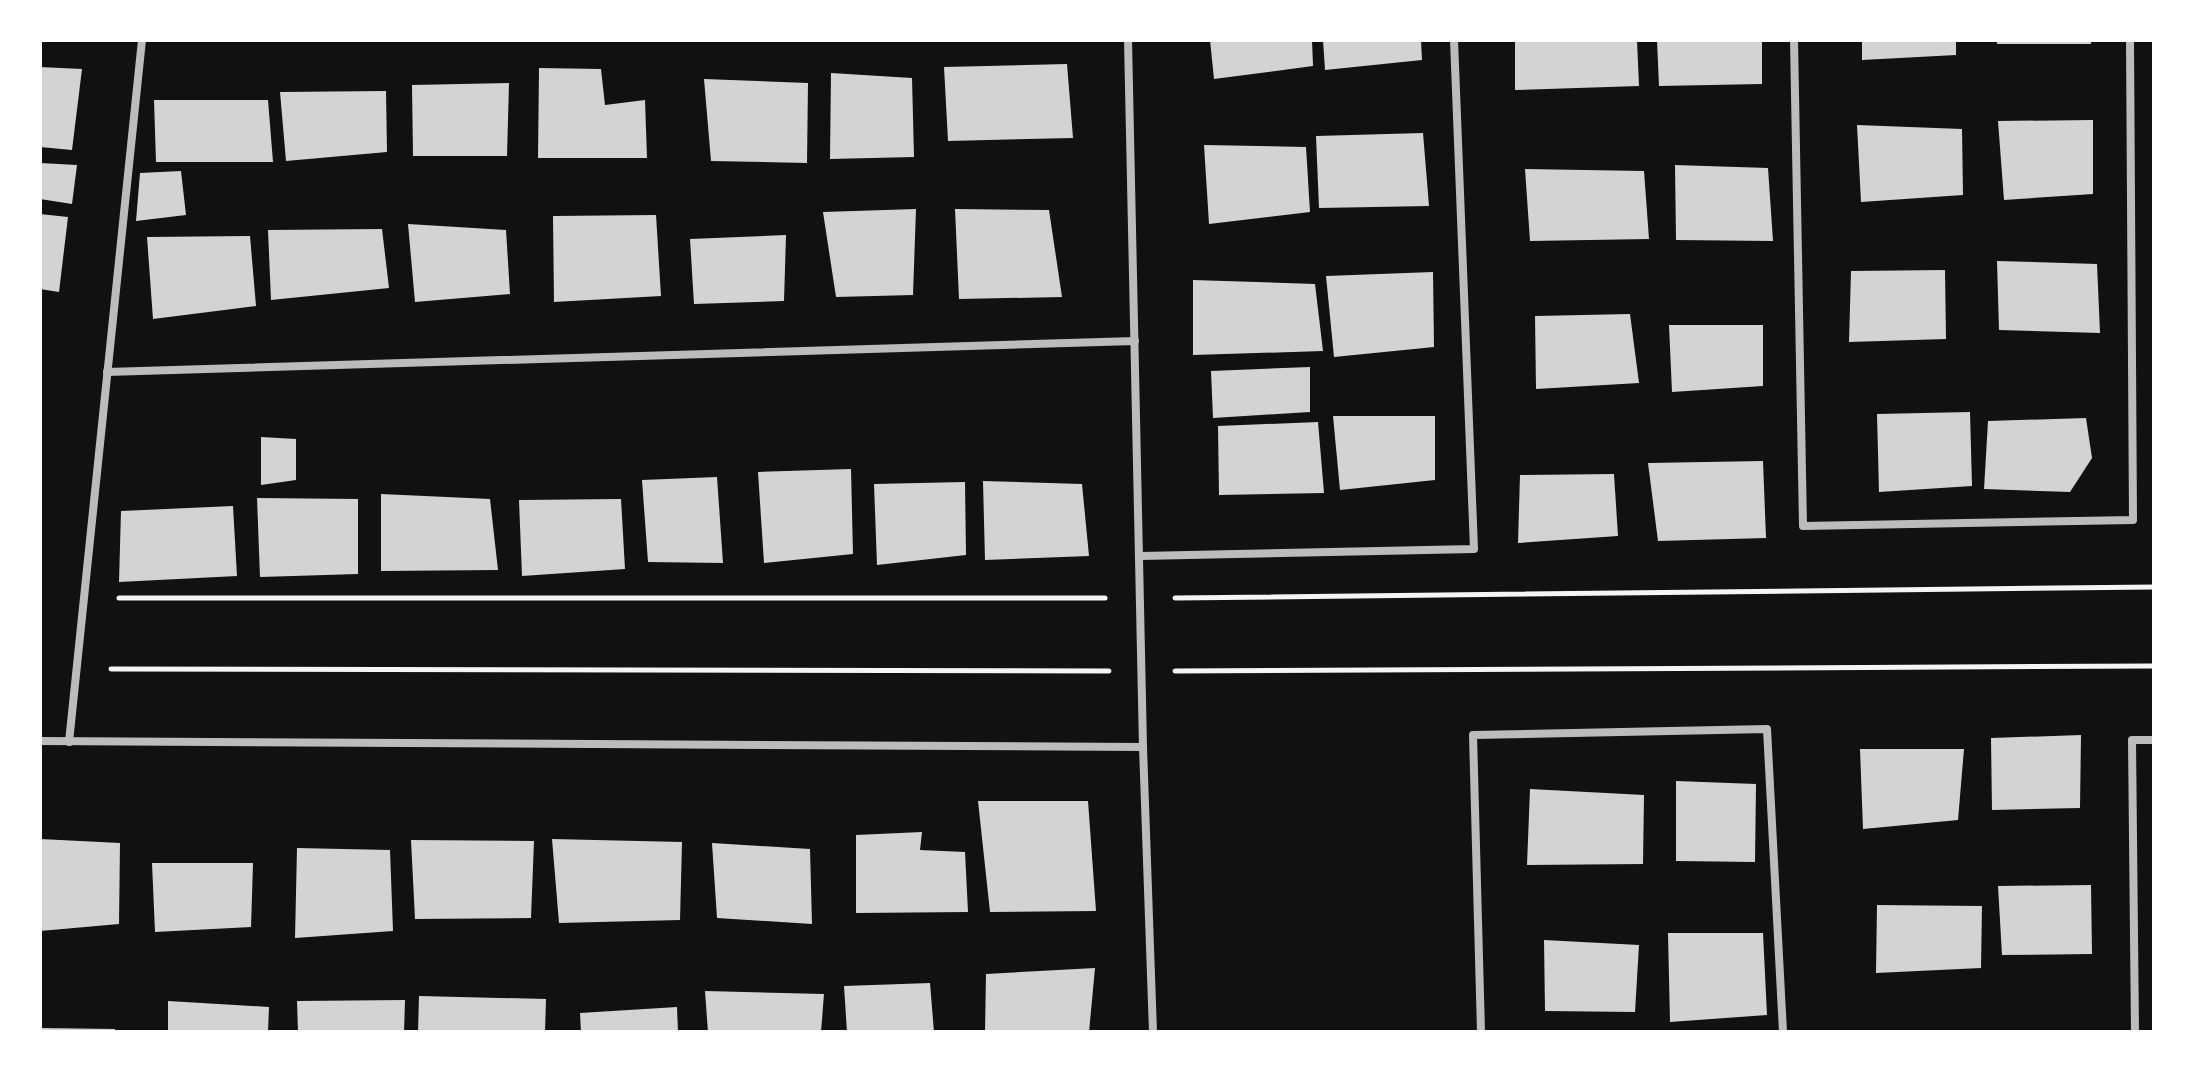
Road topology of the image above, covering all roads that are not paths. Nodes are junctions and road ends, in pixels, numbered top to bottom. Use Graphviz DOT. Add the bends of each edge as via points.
graph roads {
  1 [pos="142,40"];
  2 [pos="1128,40"];
  3 [pos="1454,40"];
  4 [pos="1794,40"];
  5 [pos="2130,40"];
  6 [pos="1135,341"];
  7 [pos="107,372"];
  8 [pos="1141,556"];
  9 [pos="2154,740"];
  10 [pos="40,741"];
  11 [pos="69,742"];
  12 [pos="1143,747"];
  13 [pos="1153,1032"];
  14 [pos="1481,1032"];
  15 [pos="1783,1032"];
  16 [pos="2135,1032"];
  1 -- 7 [label="street"];
  2 -- 6 [label="street"];
  3 -- 8 [label="street" via="1474,549"];
  4 -- 5 [label="street" via="1803,526 2133,520"];
  6 -- 7 [label="street"];
  6 -- 8 [label="street"];
  7 -- 11 [label="street"];
  8 -- 12 [label="street"];
  9 -- 16 [label="street" via="2132,740"];
  10 -- 11 [label="street"];
  11 -- 12 [label="street"];
  12 -- 13 [label="street"];
  14 -- 15 [label="street" via="1473,735 1767,729"];
}
